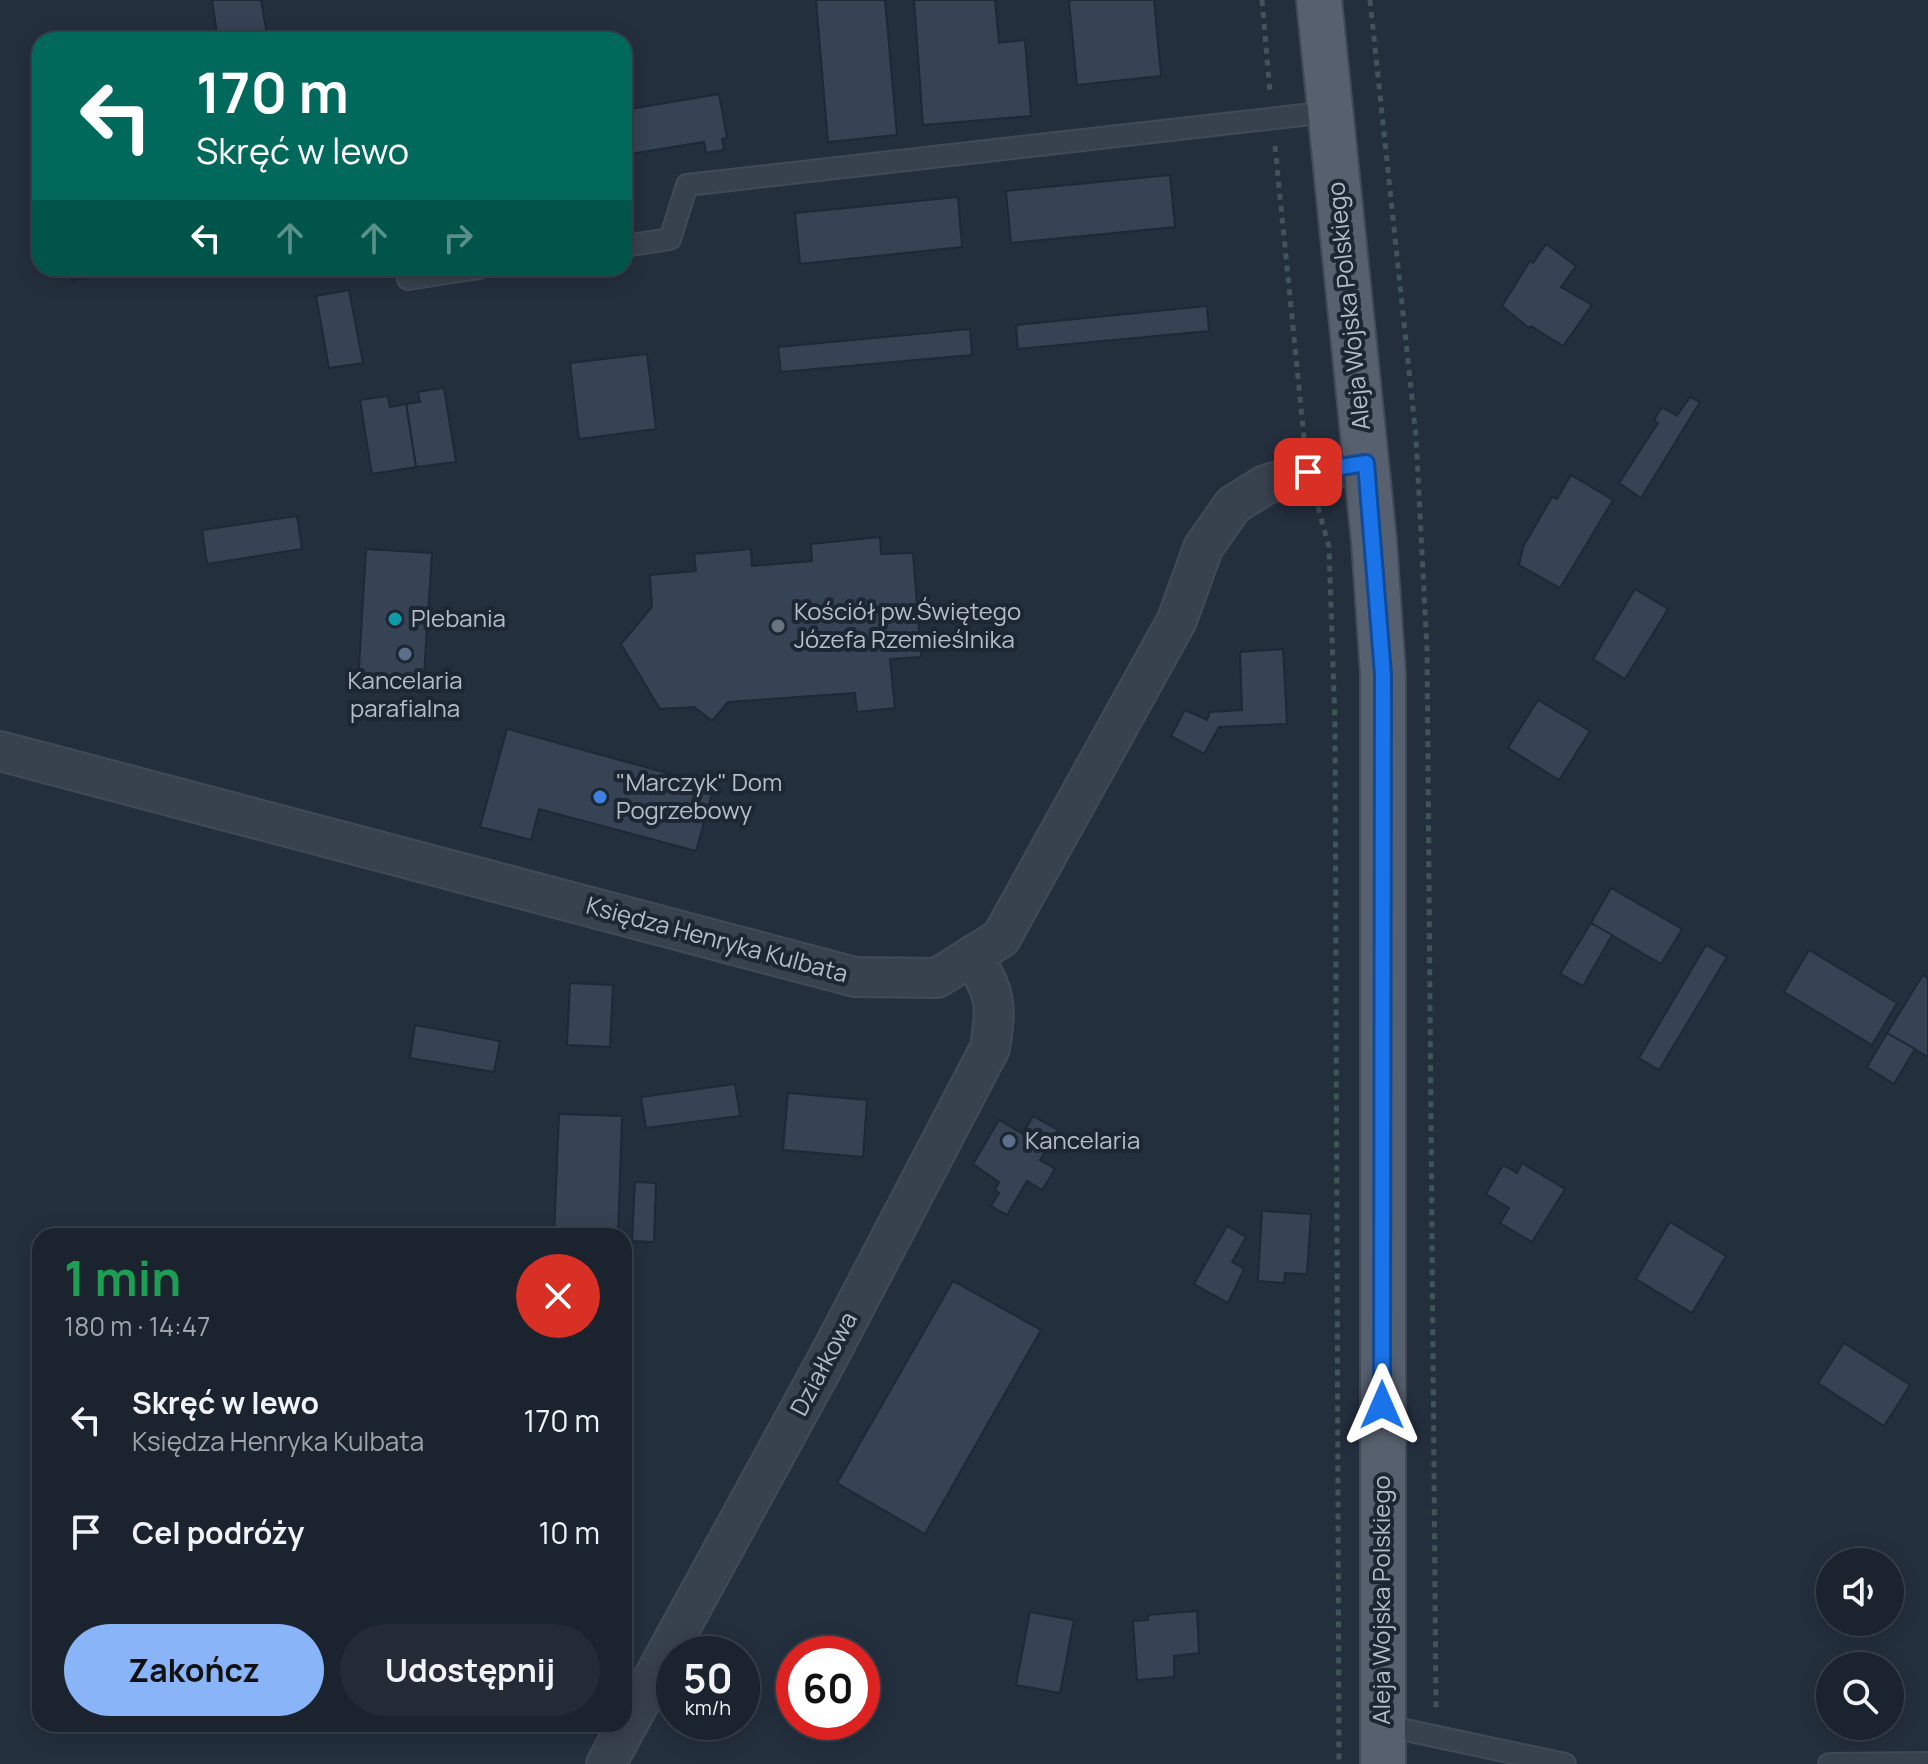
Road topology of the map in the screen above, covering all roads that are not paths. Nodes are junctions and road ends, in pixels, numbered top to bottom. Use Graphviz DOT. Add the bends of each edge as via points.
graph roads {
  1 [pos="1319,0"];
  2 [pos="1329,112"];
  3 [pos="632,245"];
  4 [pos="427,276"];
  5 [pos="408,279"];
  6 [pos="1366,463"];
  7 [pos="0,751"];
  8 [pos="972,956"];
  9 [pos="632,1716"];
  10 [pos="623,1732"];
  11 [pos="1383,1745"];
  12 [pos="1928,1763"];
  13 [pos="606,1764"];
  14 [pos="1565,1764"];
  15 [pos="1829,1764"];
  1 -- 2 [label="main road, Aleja Wojska Polskiego"];
  2 -- 3 [label="lane" via="687,185 670,239"];
  2 -- 6 [label="main road, Aleja Wojska Polskiego"];
  4 -- 5 [label="lane"];
  6 -- 8 [label="street, Księdza Henryka Kulbata" via="1265,485 1233,505 1203,548 1177,620 1001,938"];
  6 -- 11 [label="main road, Aleja Wojska Polskiego" via="1383,674"];
  7 -- 8 [label="street, Księdza Henryka Kulbata" via="855,977 937,978"];
  8 -- 9 [label="street, Działkowa" via="992,988 990,1048"];
  10 -- 13 [label="street, Działkowa"];
  11 -- 14 [label="lane" via="1436,1737"];
  12 -- 15 [label="lane"];
}
